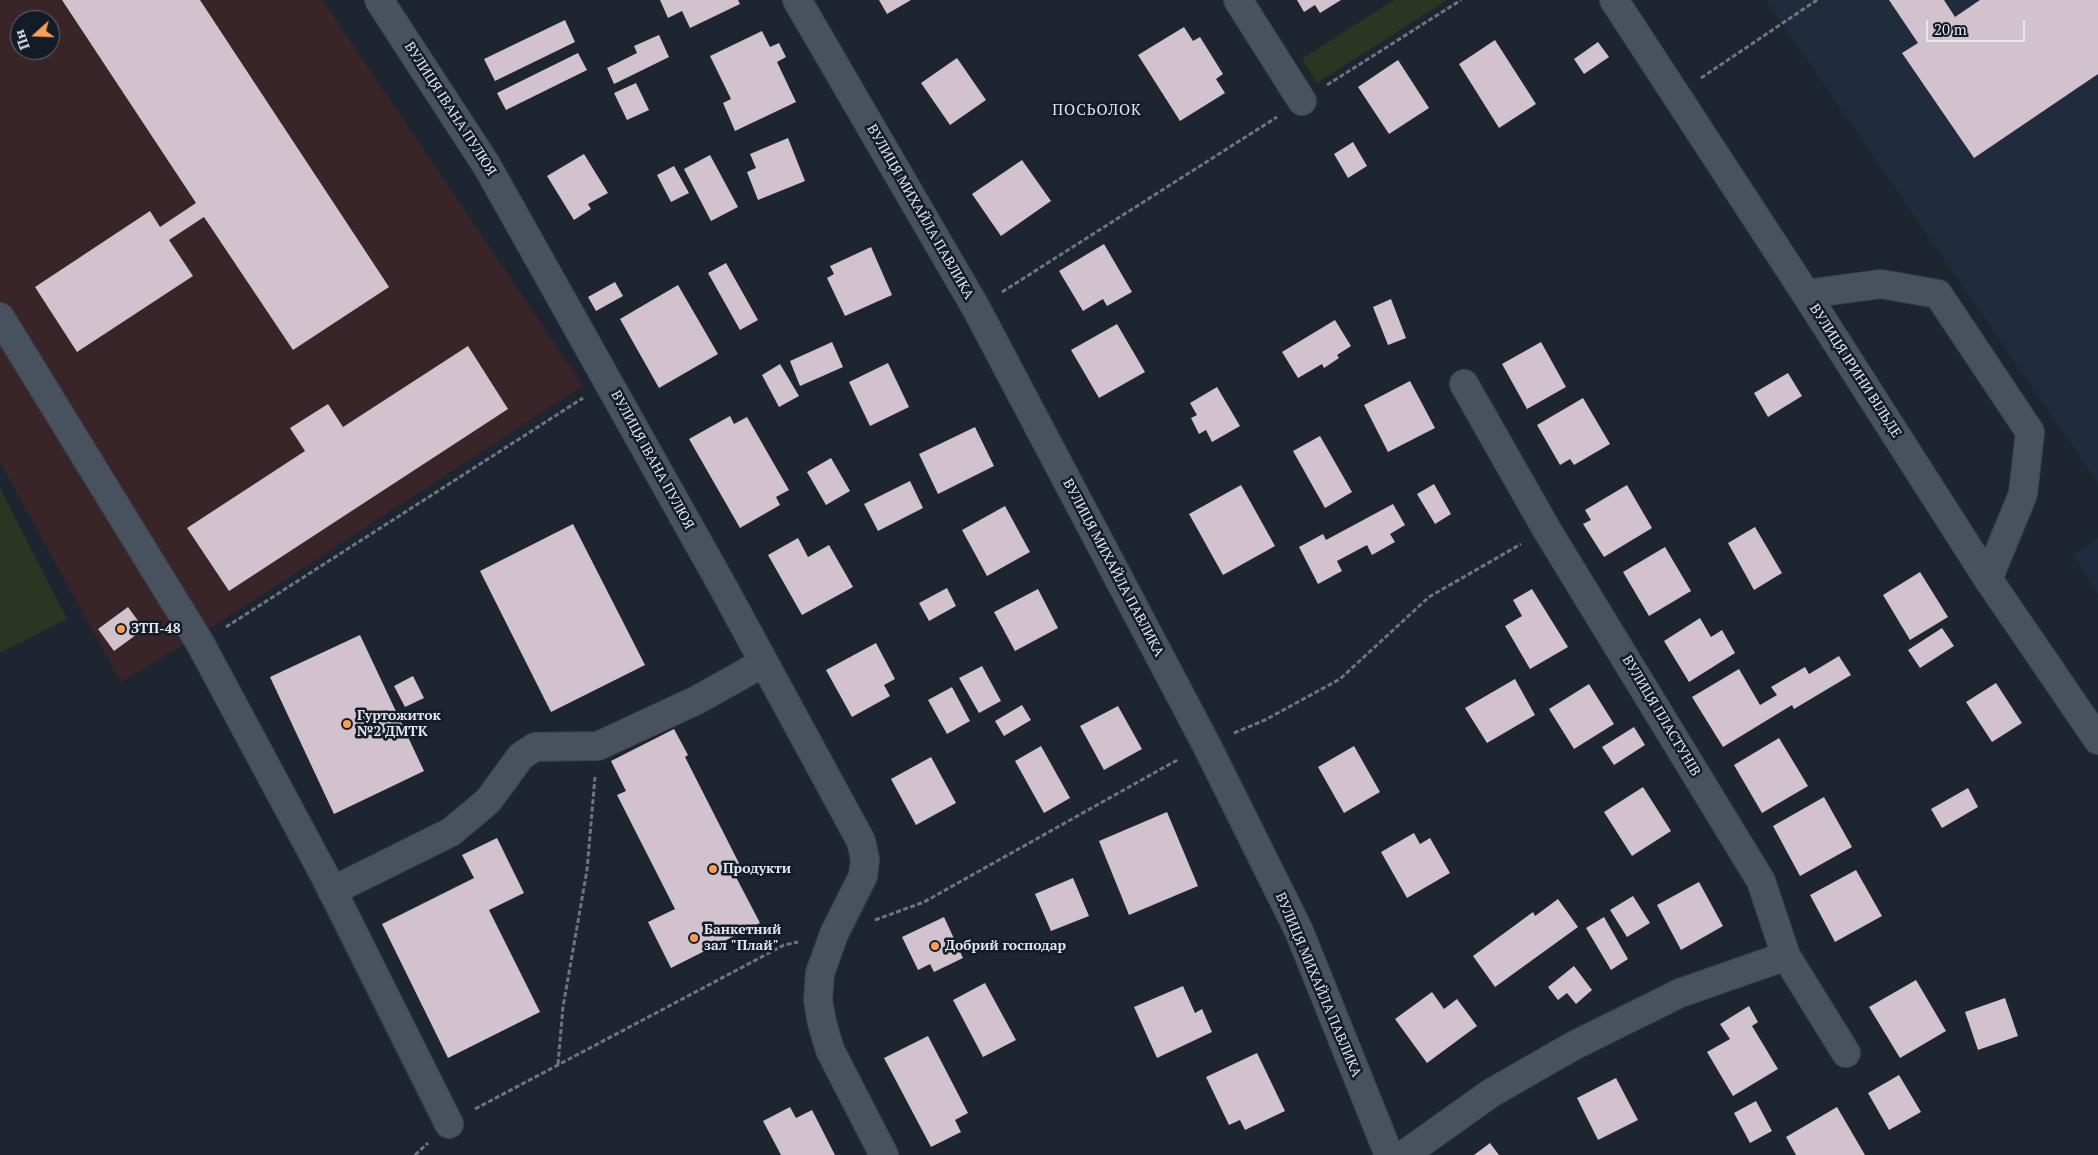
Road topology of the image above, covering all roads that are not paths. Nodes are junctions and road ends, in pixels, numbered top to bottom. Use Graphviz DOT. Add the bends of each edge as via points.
graph roads {
  1 [pos="379,0"];
  2 [pos="797,0"];
  3 [pos="1238,0"];
  4 [pos="1614,0"];
  5 [pos="1302,101"];
  6 [pos="1806,294"];
  7 [pos="0,317"];
  8 [pos="1464,384"];
  9 [pos="1988,579"];
  10 [pos="763,663"];
  11 [pos="2098,740"];
  12 [pos="332,891"];
  13 [pos="1786,956"];
  14 [pos="1846,1053"];
  15 [pos="449,1124"];
  16 [pos="884,1155"];
  17 [pos="1389,1155"];
  18 [pos="1404,1155"];
  1 -- 10 [label="street, ВУЛИЦЯ ІВАНА ПУЛЮЯ" via="488,166"];
  2 -- 17 [label="street, ВУЛИЦЯ МИХАЙЛА ПАВЛИКА" via="976,308 1206,744 1299,931"];
  3 -- 5 [label="street"];
  4 -- 6 [label="street, ВУЛИЦЯ ІРИНИ ВІЛЬДЕ"];
  6 -- 9 [label="street, ВУЛИЦЯ ІРИНИ ВІЛЬДЕ"];
  6 -- 9 [label="street" via="1882,284 1938,294 2030,432 2023,494"];
  7 -- 12 [label="street" via="200,643"];
  8 -- 13 [label="street, ВУЛИЦЯ ПЛАСТУНІВ" via="1547,530 1761,881"];
  9 -- 11 [label="street, ВУЛИЦЯ ІРИНИ ВІЛЬДЕ"];
  10 -- 12 [label="street" via="697,700 598,746 535,747 521,756 488,801 451,832"];
  10 -- 16 [label="street, ВУЛИЦЯ ІВАНА ПУЛЮЯ" via="861,841 865,859 863,876 834,934 820,973 818,1000 830,1050"];
  12 -- 15 [label="street"];
  13 -- 14 [label="street, ВУЛИЦЯ ПЛАСТУНІВ"];
  13 -- 18 [label="street" via="1680,993 1573,1046 1491,1093"];
}
